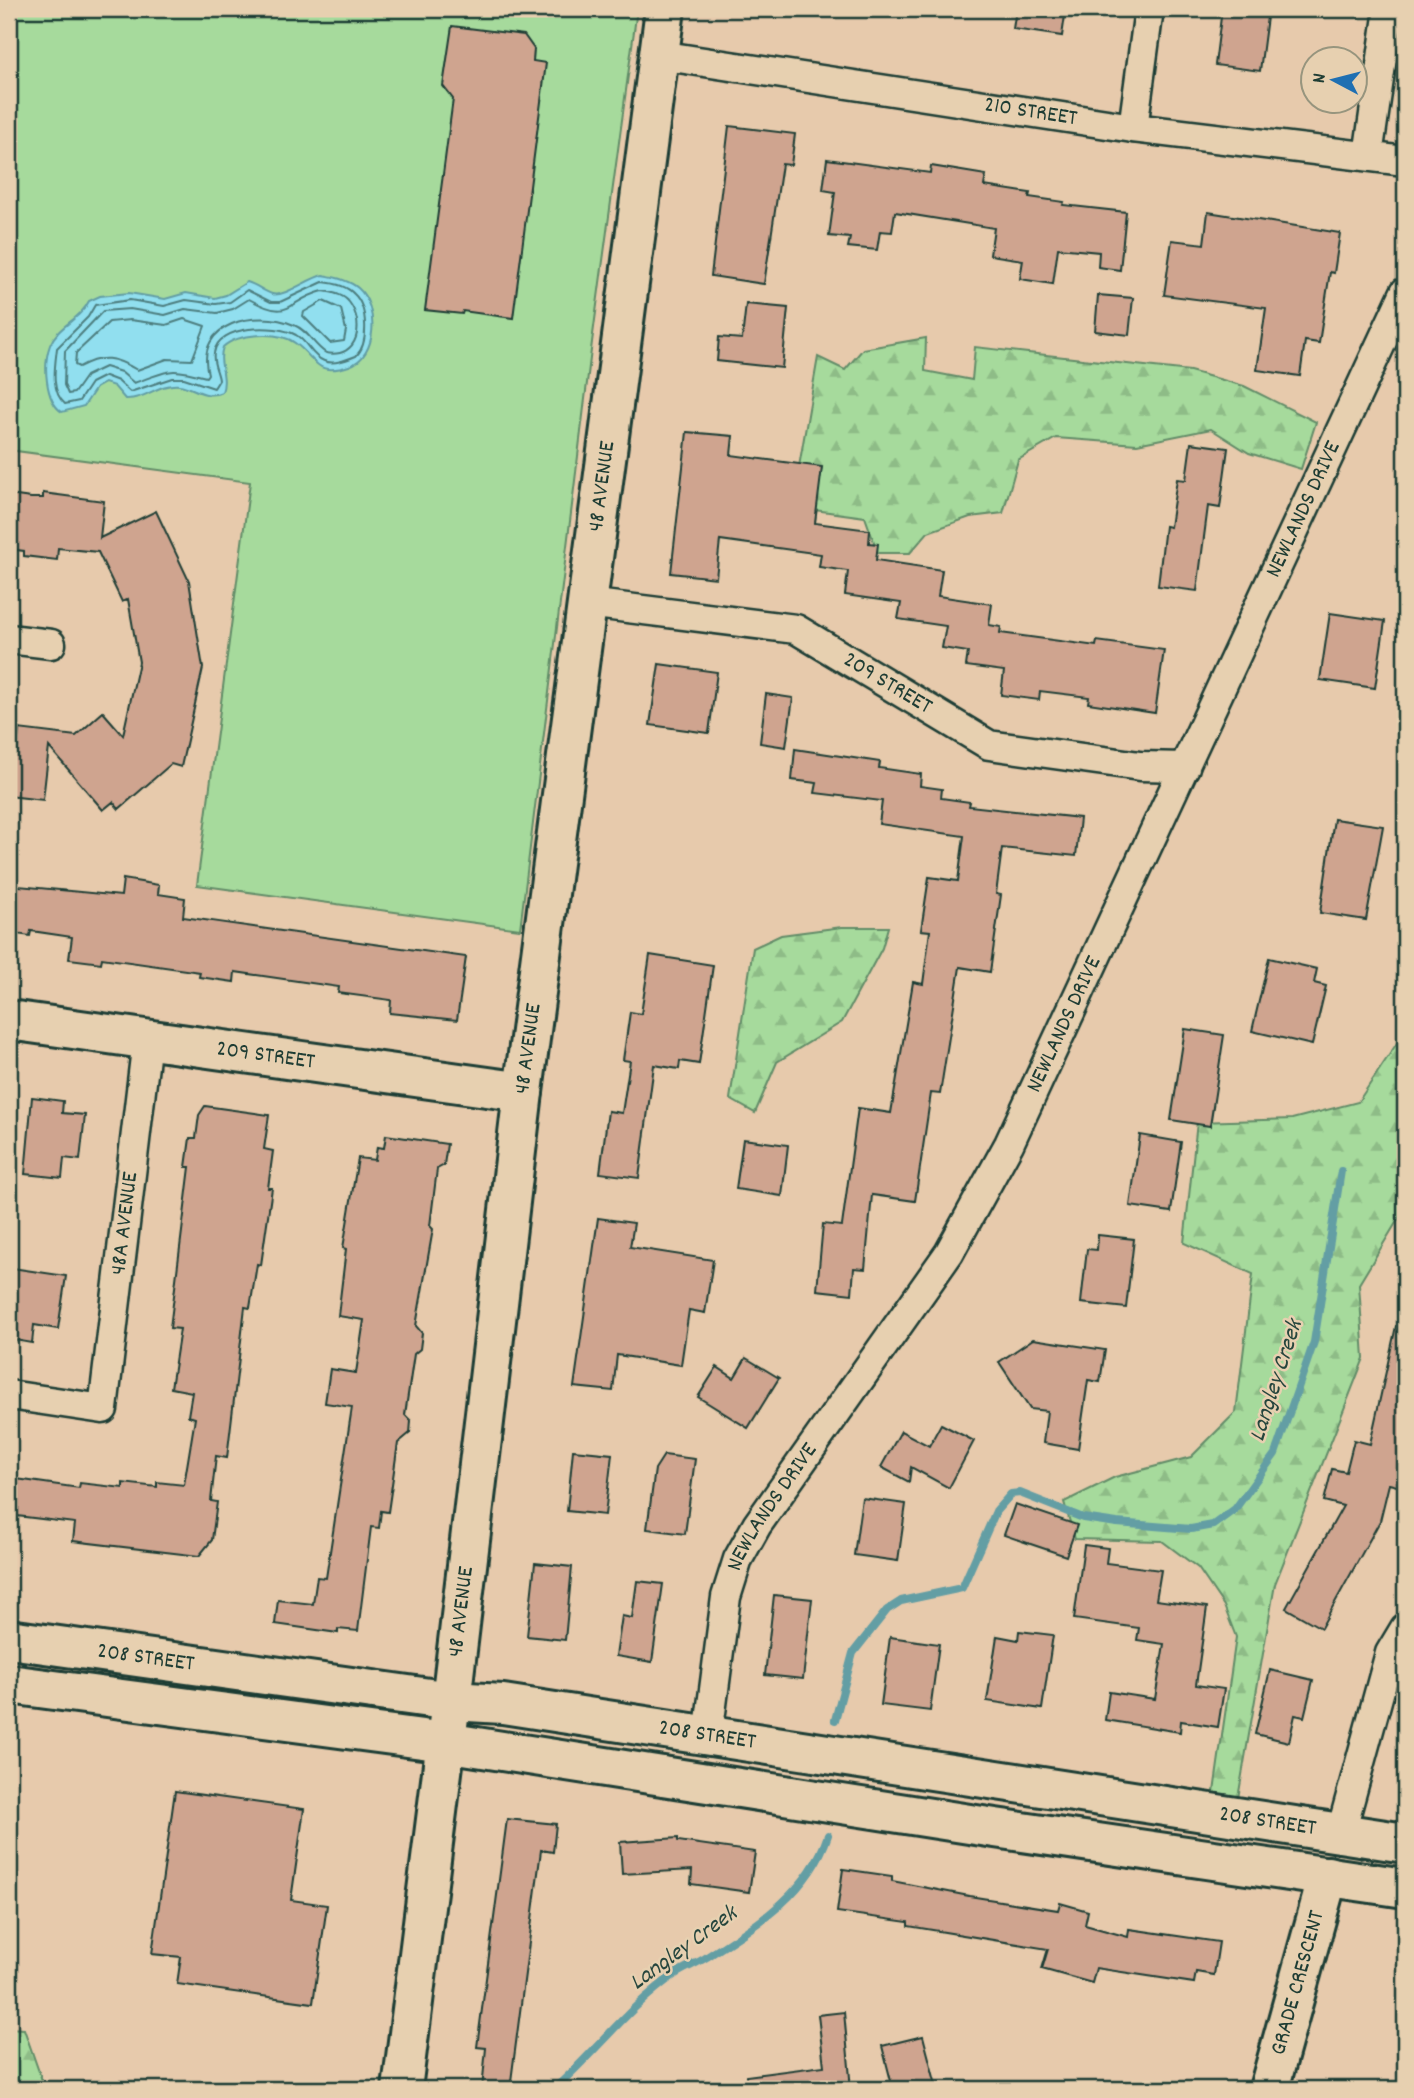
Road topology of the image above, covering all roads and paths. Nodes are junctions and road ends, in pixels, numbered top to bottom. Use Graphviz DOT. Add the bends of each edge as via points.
graph roads {
  1 [pos="665,9"];
  2 [pos="1149,9"];
  3 [pos="1390,9"];
  4 [pos="659,55"];
  5 [pos="1133,128"];
  6 [pos="1368,156"];
  7 [pos="1405,161"];
  8 [pos="1405,292"];
  9 [pos="587,603"];
  10 [pos="9,639"];
  11 [pos="51,644"];
  12 [pos="1185,767"];
  13 [pos="9,1020"];
  14 [pos="147,1040"];
  15 [pos="523,1092"];
  16 [pos="9,1395"];
  17 [pos="1405,1628"];
  18 [pos="9,1639"];
  19 [pos="9,1684"];
  20 [pos="451,1701"];
  21 [pos="708,1736"];
  22 [pos="445,1742"];
  23 [pos="995,1828"];
  24 [pos="1341,1832"];
  25 [pos="1405,1843"];
  26 [pos="1405,1867"];
  27 [pos="1328,1876"];
  28 [pos="1405,1888"];
  29 [pos="402,2089"];
  30 [pos="1269,2089"];
  1 -- 4 [label="main road, 48 AVENUE"];
  2 -- 5 [label="street"];
  3 -- 6 [label="street"];
  4 -- 5 [label="street, 210 STREET"];
  4 -- 9 [label="main road, 48 AVENUE"];
  5 -- 6 [label="street, 210 STREET"];
  6 -- 7 [label="street, 210 STREET"];
  8 -- 12 [label="street, NEWLANDS DRIVE"];
  9 -- 12 [label="street, 209 STREET" via="796,629 989,745 1140,766"];
  9 -- 15 [label="main road, 48 AVENUE"];
  10 -- 11 [label="street"];
  12 -- 21 [label="street, NEWLANDS DRIVE" via="1009,1144 966,1224 738,1559 726,1597"];
  13 -- 14 [label="main road, 209 STREET"];
  14 -- 15 [label="main road, 209 STREET"];
  14 -- 16 [label="street, 48A AVENUE" via="103,1409"];
  15 -- 20 [label="main road, 48 AVENUE"];
  17 -- 24 [label="street" via="1390,1653"];
  18 -- 20 [label="main road, 208 STREET"];
  19 -- 22 [label="main road, 208 STREET"];
  20 -- 21 [label="main road, 208 STREET" via="503,1704"];
  20 -- 22 [label="main road, 48 AVENUE"];
  21 -- 24 [label="main road, 208 STREET"];
  22 -- 23 [label="main road, 208 STREET"];
  22 -- 29 [label="main road, 48 AVENUE"];
  23 -- 24 [label="main road" via="1189,1834 1307,1851"];
  23 -- 27 [label="main road, 208 STREET"];
  24 -- 25 [label="main road, 208 STREET"];
  26 -- 27 [label="main road" via="1377,1863"];
  27 -- 28 [label="main road, 208 STREET"];
  27 -- 30 [label="main road, GRADE CRESCENT"];
}
